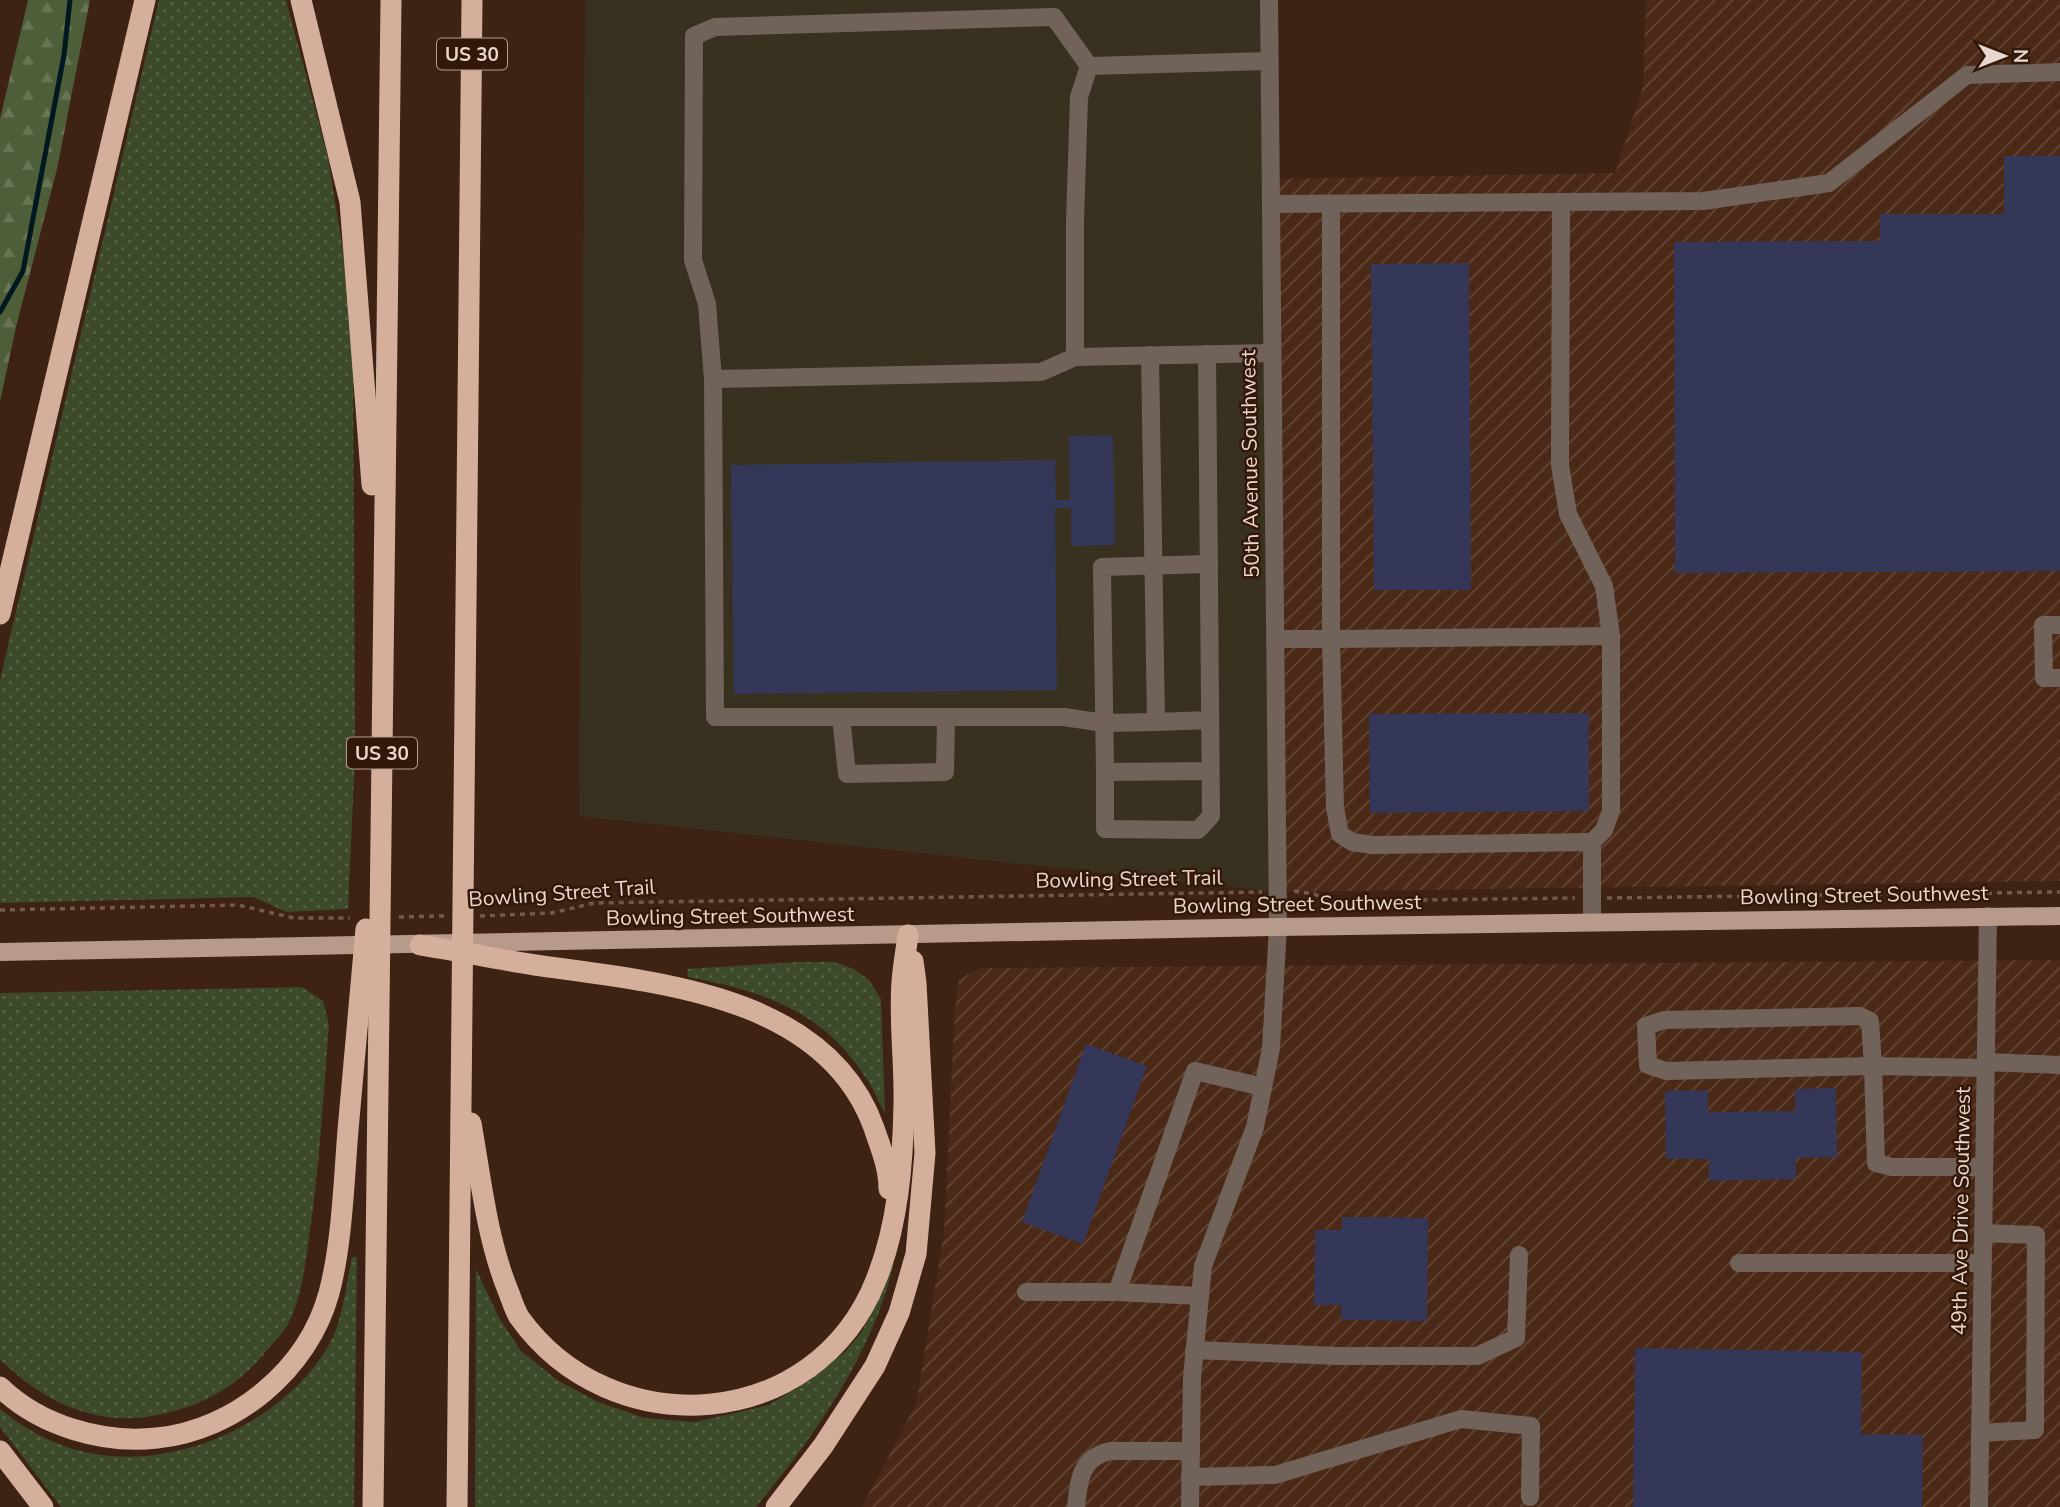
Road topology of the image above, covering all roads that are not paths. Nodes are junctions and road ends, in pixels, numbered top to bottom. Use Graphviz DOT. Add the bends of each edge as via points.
graph roads {
  1 [pos="145,0"];
  2 [pos="301,0"];
  3 [pos="391,0"];
  4 [pos="472,0"];
  5 [pos="482,0"];
  6 [pos="1269,0"];
  7 [pos="1269,61"];
  8 [pos="1089,66"];
  9 [pos="2060,72"];
  10 [pos="471,108"];
  11 [pos="1561,202"];
  12 [pos="1271,204"];
  13 [pos="1331,204"];
  14 [pos="1272,353"];
  15 [pos="1207,354"];
  16 [pos="1150,355"];
  17 [pos="1075,357"];
  18 [pos="712,379"];
  19 [pos="1209,564"];
  20 [pos="1153,566"];
  21 [pos="0,614"];
  22 [pos="383,618"];
  23 [pos="2060,625"];
  24 [pos="1611,636"];
  25 [pos="1275,639"];
  26 [pos="1332,639"];
  27 [pos="2060,678"];
  28 [pos="841,717"];
  29 [pos="946,717"];
  30 [pos="1210,720"];
  31 [pos="1156,722"];
  32 [pos="1104,723"];
  33 [pos="382,749"];
  34 [pos="1210,771"];
  35 [pos="1105,772"];
  36 [pos="1592,842"];
  37 [pos="1989,916"];
  38 [pos="2060,916"];
  39 [pos="1592,922"];
  40 [pos="1278,927"];
  41 [pos="908,935"];
  42 [pos="420,945"];
  43 [pos="0,952"];
  44 [pos="1986,1065"];
  45 [pos="2060,1065"];
  46 [pos="1873,1066"];
  47 [pos="462,1077"];
  48 [pos="1263,1087"];
  49 [pos="1984,1167"];
  50 [pos="1983,1233"];
  51 [pos="886,1247"];
  52 [pos="1519,1255"];
  53 [pos="1740,1262"];
  54 [pos="1983,1263"];
  55 [pos="1027,1292"];
  56 [pos="1117,1292"];
  57 [pos="1200,1296"];
  58 [pos="1194,1350"];
  59 [pos="0,1387"];
  60 [pos="1980,1433"];
  61 [pos="0,1451"];
  62 [pos="1191,1451"];
  63 [pos="1190,1477"];
  64 [pos="1530,1497"];
  65 [pos="43,1507"];
  66 [pos="373,1507"];
  67 [pos="457,1507"];
  68 [pos="776,1507"];
  69 [pos="1076,1507"];
  70 [pos="1190,1507"];
  71 [pos="1979,1507"];
  1 -- 21 [label="highway"];
  2 -- 22 [label="highway" via="350,202"];
  3 -- 22 [label="highway, US 30"];
  4 -- 10 [label="highway, US 30"];
  5 -- 10 [label="highway"];
  6 -- 7 [label="street, 50th Avenue Southwest"];
  7 -- 8 [label="street"];
  7 -- 12 [label="street, 50th Avenue Southwest"];
  8 -- 17 [label="street" via="1079,97"];
  8 -- 18 [label="street" via="1054,17 715,27 694,36 693,260 707,304"];
  9 -- 11 [label="street" via="1967,75 1829,183 1703,201"];
  10 -- 47 [label="highway, US 30"];
  11 -- 13 [label="street"];
  11 -- 24 [label="street" via="1560,465 1568,514 1604,586"];
  12 -- 13 [label="street"];
  12 -- 14 [label="street, 50th Avenue Southwest"];
  13 -- 26 [label="street"];
  14 -- 15 [label="street"];
  14 -- 25 [label="street, 50th Avenue Southwest"];
  15 -- 16 [label="street"];
  15 -- 19 [label="street"];
  16 -- 17 [label="street"];
  16 -- 20 [label="street"];
  17 -- 18 [label="street" via="1041,372"];
  18 -- 28 [label="street" via="715,717"];
  19 -- 20 [label="street"];
  19 -- 30 [label="street"];
  20 -- 31 [label="street"];
  20 -- 32 [label="street" via="1102,567"];
  22 -- 33 [label="highway, US 30"];
  23 -- 27 [label="street" via="2043,625 2043,678"];
  24 -- 26 [label="street"];
  24 -- 36 [label="street" via="1611,811 1604,830"];
  25 -- 26 [label="street"];
  25 -- 40 [label="street, 50th Avenue Southwest"];
  26 -- 36 [label="street" via="1335,808 1340,834 1352,842 1373,845"];
  28 -- 29 [label="street"];
  28 -- 29 [label="street" via="847,774 945,772"];
  29 -- 32 [label="street"];
  30 -- 31 [label="street"];
  30 -- 34 [label="street"];
  31 -- 32 [label="street"];
  32 -- 35 [label="street"];
  33 -- 59 [label="highway" via="339,1231 329,1294 307,1345 275,1382 241,1410 174,1436 106,1438 70,1428 37,1413"];
  33 -- 66 [label="highway, US 30"];
  34 -- 35 [label="street"];
  34 -- 35 [label="street" via="1211,816 1198,830 1105,829"];
  36 -- 39 [label="street"];
  37 -- 38 [label="main road, Bowling Street Southwest"];
  37 -- 39 [label="main road, Bowling Street Southwest"];
  37 -- 44 [label="street, 49th Ave Drive Southwest"];
  39 -- 40 [label="main road, Bowling Street Southwest"];
  40 -- 41 [label="main road, Bowling Street Southwest"];
  40 -- 48 [label="street, 50th Avenue Southwest" via="1271,1048"];
  41 -- 42 [label="main road, Bowling Street Southwest"];
  41 -- 51 [label="highway" via="902,982 904,1104 899,1190"];
  41 -- 68 [label="highway" via="916,983 925,1153 916,1254 899,1313 875,1366"];
  42 -- 43 [label="main road, Bowling Street Southwest"];
  42 -- 51 [label="highway" via="624,977 738,1004 809,1040 837,1064 870,1115 889,1171"];
  44 -- 45 [label="street"];
  44 -- 46 [label="street"];
  44 -- 49 [label="street, 49th Ave Drive Southwest"];
  46 -- 46 [label="street" via="1870,1021 1860,1016 1664,1020 1646,1026 1648,1065 1666,1071"];
  46 -- 49 [label="street" via="1876,1163"];
  47 -- 51 [label="highway" via="497,1266 518,1316 555,1357 603,1388 636,1400 681,1406 727,1403 783,1384 837,1343 876,1281"];
  47 -- 67 [label="highway, US 30"];
  48 -- 56 [label="street" via="1195,1070"];
  48 -- 57 [label="street, 50th Avenue Southwest" via="1255,1127 1203,1266"];
  49 -- 50 [label="street, 49th Ave Drive Southwest"];
  50 -- 54 [label="street, 49th Ave Drive Southwest"];
  50 -- 60 [label="street" via="2036,1235 2035,1430"];
  52 -- 58 [label="street" via="1516,1338 1477,1356"];
  53 -- 54 [label="street"];
  54 -- 60 [label="street, 49th Ave Drive Southwest"];
  55 -- 56 [label="street"];
  56 -- 57 [label="street"];
  57 -- 58 [label="street, 50th Avenue Southwest"];
  58 -- 62 [label="street, 50th Avenue Southwest"];
  60 -- 71 [label="street, 49th Ave Drive Southwest"];
  61 -- 65 [label="highway"];
  62 -- 63 [label="street, 50th Avenue Southwest"];
  62 -- 69 [label="street" via="1098,1453 1079,1479"];
  63 -- 64 [label="street" via="1275,1475 1461,1419 1531,1426"];
  63 -- 70 [label="street, 50th Avenue Southwest"];
}
